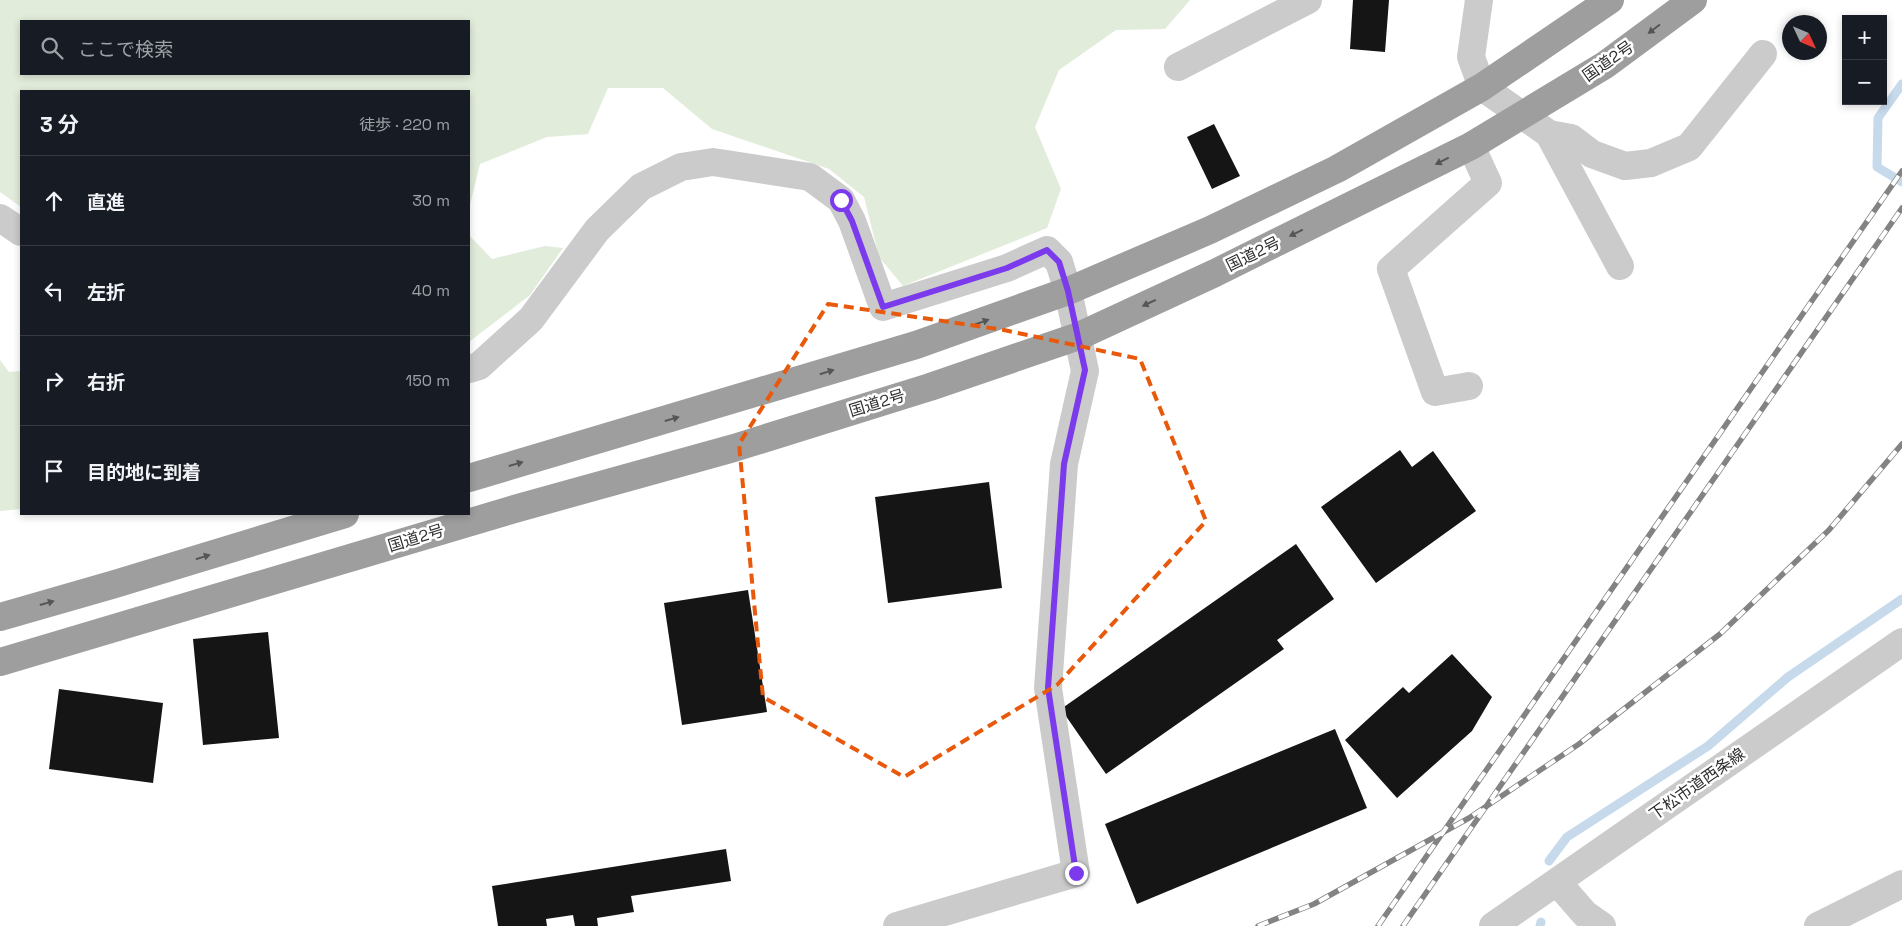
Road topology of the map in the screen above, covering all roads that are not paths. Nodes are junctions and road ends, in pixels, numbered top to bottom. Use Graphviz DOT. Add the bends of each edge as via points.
graph roads {
  1 [pos="1308,0"];
  2 [pos="1477,0"];
  3 [pos="1610,0"];
  4 [pos="1693,0"];
  5 [pos="1763,54"];
  6 [pos="1178,67"];
  7 [pos="1482,87"];
  8 [pos="1525,115"];
  9 [pos="1549,134"];
  10 [pos="1471,146"];
  11 [pos="0,218"];
  12 [pos="20,231"];
  13 [pos="1620,266"];
  14 [pos="1068,291"];
  15 [pos="1079,336"];
  16 [pos="470,369"];
  17 [pos="1469,386"];
  18 [pos="470,478"];
  19 [pos="342,515"];
  20 [pos="0,616"];
  21 [pos="1902,642"];
  22 [pos="0,662"];
  23 [pos="1557,882"];
  24 [pos="1902,884"];
  25 [pos="897,926"];
  26 [pos="1493,926"];
  27 [pos="1602,926"];
  28 [pos="1818,926"];
  1 -- 6 [label="street"];
  2 -- 7 [label="street" via="1471,57"];
  3 -- 7 [label="highway"];
  4 -- 8 [label="highway, 国道2号, one-way" via="1605,65"];
  5 -- 9 [label="street" via="1689,147 1651,164 1625,166 1592,154 1571,138"];
  7 -- 8 [label="street"];
  7 -- 14 [label="highway" via="1337,169 1210,230"];
  8 -- 9 [label="street"];
  8 -- 10 [label="highway, 国道2号"];
  9 -- 13 [label="street"];
  10 -- 15 [label="highway, 国道2号, one-way" via="1250,256"];
  10 -- 17 [label="street" via="1488,183 1391,269 1435,392"];
  11 -- 12 [label="street"];
  14 -- 15 [label="street"];
  14 -- 16 [label="street" via="1059,262 1047,250 1007,268 883,307 852,221 841,200 810,177 713,162 681,166 641,187 597,230 531,319 479,366"];
  18 -- 14 [label="highway, one-way" via="916,345"];
  15 -- 22 [label="highway, 国道2号" via="930,387 734,448"];
  15 -- 25 [label="street" via="1085,370 1064,464 1048,688 1076,873"];
  20 -- 19 [label="highway, one-way"];
  21 -- 23 [label="street, 下松市道西条線"];
  23 -- 26 [label="street, 下松市道西条線"];
  23 -- 27 [label="street" via="1585,914"];
  24 -- 28 [label="street"];
}
